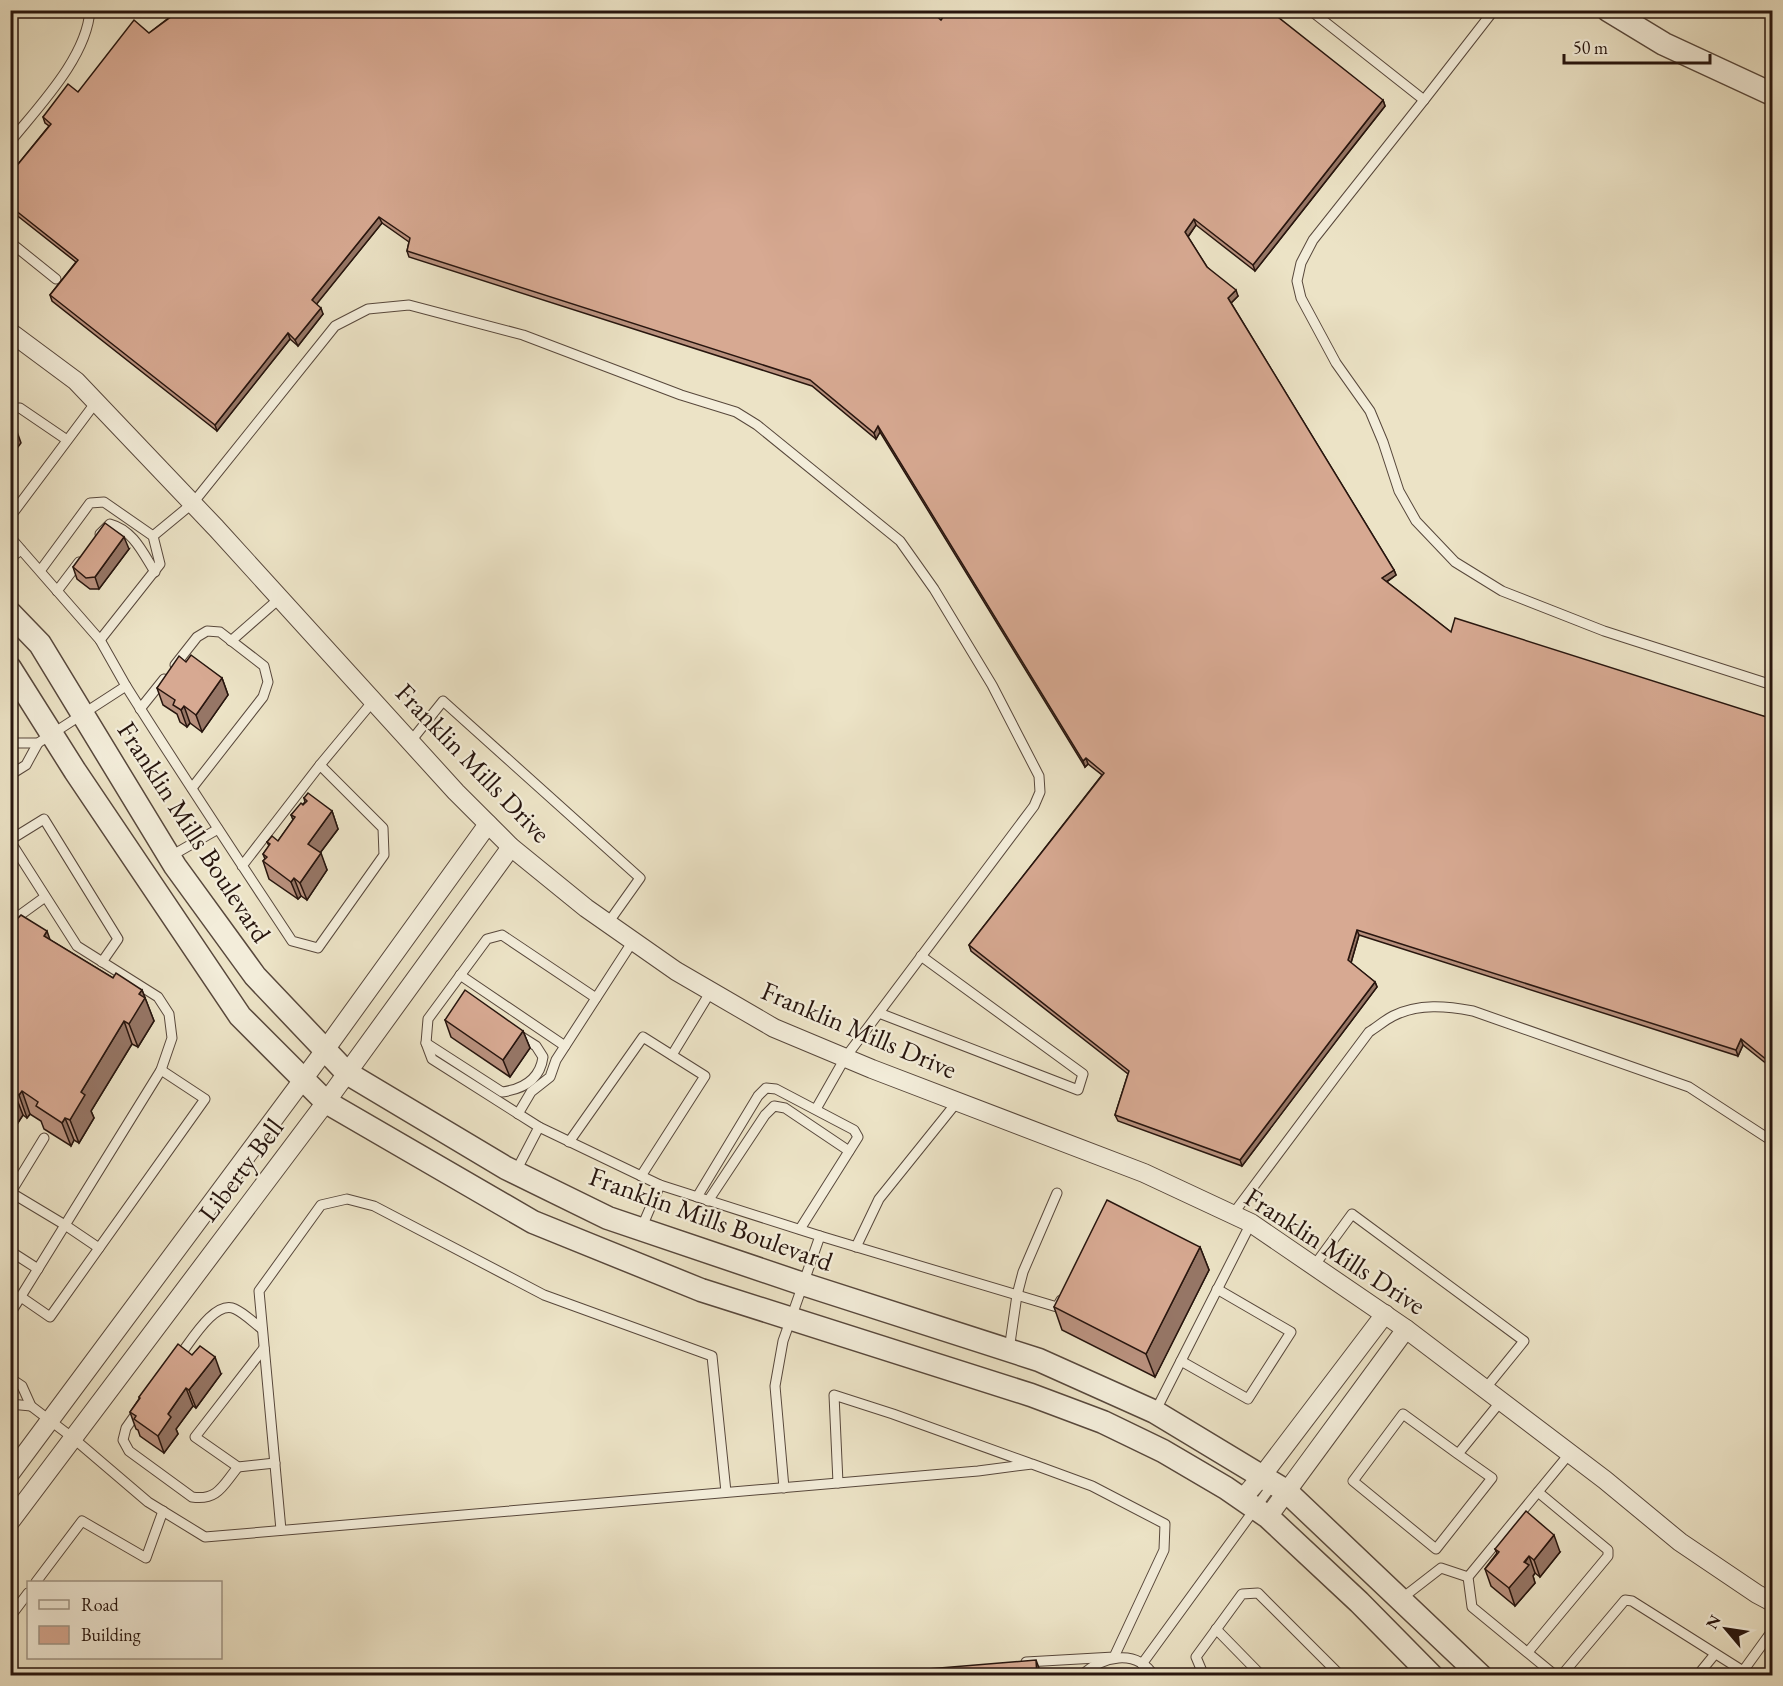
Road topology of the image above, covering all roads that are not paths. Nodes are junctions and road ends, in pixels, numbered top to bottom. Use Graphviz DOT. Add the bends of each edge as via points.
graph roads {
  1 [pos="90,10"];
  2 [pos="1310,10"];
  3 [pos="1494,10"];
  4 [pos="1608,10"];
  5 [pos="1773,94"];
  6 [pos="1424,100"];
  7 [pos="10,141"];
  8 [pos="10,242"];
  9 [pos="56,279"];
  10 [pos="11,333"];
  11 [pos="96,402"];
  12 [pos="10,408"];
  13 [pos="67,440"];
  14 [pos="193,503"];
  15 [pos="10,517"];
  16 [pos="153,536"];
  17 [pos="10,537"];
  18 [pos="96,539"];
  19 [pos="21,550"];
  20 [pos="83,556"];
  21 [pos="10,558"];
  22 [pos="40,571"];
  23 [pos="155,572"];
  24 [pos="57,591"];
  25 [pos="280,598"];
  26 [pos="10,613"];
  27 [pos="100,640"];
  28 [pos="231,641"];
  29 [pos="10,668"];
  30 [pos="1773,683"];
  31 [pos="126,686"];
  32 [pos="375,700"];
  33 [pos="141,709"];
  34 [pos="83,714"];
  35 [pos="45,739"];
  36 [pos="411,741"];
  37 [pos="10,746"];
  38 [pos="320,765"];
  39 [pos="10,775"];
  40 [pos="192,788"];
  41 [pos="488,824"];
  42 [pos="218,829"];
  43 [pos="10,841"];
  44 [pos="511,847"];
  45 [pos="170,857"];
  46 [pos="242,866"];
  47 [pos="45,897"];
  48 [pos="608,923"];
  49 [pos="10,928"];
  50 [pos="633,941"];
  51 [pos="921,956"];
  52 [pos="102,962"];
  53 [pos="460,975"];
  54 [pos="450,990"];
  55 [pos="711,992"];
  56 [pos="459,996"];
  57 [pos="596,998"];
  58 [pos="879,1013"];
  59 [pos="507,1028"];
  60 [pos="426,1043"];
  61 [pos="565,1046"];
  62 [pos="325,1050"];
  63 [pos="672,1055"];
  64 [pos="845,1058"];
  65 [pos="161,1070"];
  66 [pos="347,1072"];
  67 [pos="303,1079"];
  68 [pos="326,1102"];
  69 [pos="957,1102"];
  70 [pos="816,1109"];
  71 [pos="518,1114"];
  72 [pos="539,1127"];
  73 [pos="44,1138"];
  74 [pos="1773,1141"];
  75 [pos="569,1142"];
  76 [pos="849,1151"];
  77 [pos="515,1173"];
  78 [pos="641,1176"];
  79 [pos="660,1185"];
  80 [pos="11,1192"];
  81 [pos="1057,1193"];
  82 [pos="698,1197"];
  83 [pos="708,1201"];
  84 [pos="1233,1215"];
  85 [pos="1251,1223"];
  86 [pos="65,1225"];
  87 [pos="640,1229"];
  88 [pos="800,1229"];
  89 [pos="820,1236"];
  90 [pos="856,1247"];
  91 [pos="99,1248"];
  92 [pos="10,1251"];
  93 [pos="1314,1266"];
  94 [pos="38,1269"];
  95 [pos="803,1284"];
  96 [pos="1069,1287"];
  97 [pos="1218,1289"];
  98 [pos="1017,1295"];
  99 [pos="21,1297"];
  100 [pos="10,1314"];
  101 [pos="1385,1314"];
  102 [pos="790,1318"];
  103 [pos="262,1329"];
  104 [pos="1406,1329"];
  105 [pos="264,1348"];
  106 [pos="1009,1350"];
  107 [pos="1181,1361"];
  108 [pos="169,1371"];
  109 [pos="10,1378"];
  110 [pos="1485,1389"];
  111 [pos="147,1399"];
  112 [pos="1502,1401"];
  113 [pos="10,1404"];
  114 [pos="31,1406"];
  115 [pos="1155,1412"];
  116 [pos="50,1420"];
  117 [pos="73,1438"];
  118 [pos="1570,1453"];
  119 [pos="1458,1454"];
  120 [pos="274,1463"];
  121 [pos="1032,1464"];
  122 [pos="238,1467"];
  123 [pos="10,1474"];
  124 [pos="838,1483"];
  125 [pos="1274,1484"];
  126 [pos="784,1488"];
  127 [pos="726,1492"];
  128 [pos="1538,1492"];
  129 [pos="1255,1508"];
  130 [pos="163,1511"];
  131 [pos="10,1522"];
  132 [pos="281,1530"];
  133 [pos="1436,1549"];
  134 [pos="1441,1568"];
  135 [pos="1468,1577"];
  136 [pos="37,1581"];
  137 [pos="27,1594"];
  138 [pos="1400,1599"];
  139 [pos="1773,1602"];
  140 [pos="10,1617"];
  141 [pos="1216,1629"];
  142 [pos="1773,1631"];
  143 [pos="1528,1653"];
  144 [pos="1714,1654"];
  145 [pos="1114,1657"];
  146 [pos="1021,1662"];
  147 [pos="1142,1664"];
  148 [pos="1743,1671"];
  149 [pos="1545,1672"];
  150 [pos="1081,1676"];
  151 [pos="1154,1676"];
  152 [pos="1204,1676"];
  153 [pos="1262,1676"];
  154 [pos="1341,1676"];
  155 [pos="1432,1676"];
  156 [pos="1481,1676"];
  157 [pos="1556,1676"];
  158 [pos="1561,1676"];
  159 [pos="1697,1676"];
  160 [pos="1752,1676"];
  1 -- 7 [label="lane" via="74,60"];
  2 -- 6 [label="lane"];
  3 -- 6 [label="lane"];
  4 -- 5 [label="street" via="1664,44"];
  6 -- 30 [label="lane" via="1313,240 1301,263 1298,281 1301,298 1336,363 1370,411 1399,491 1416,521 1455,562 1502,591 1604,631"];
  8 -- 9 [label="lane"];
  10 -- 11 [label="street, Franklin Mills Drive" via="76,381"];
  11 -- 13 [label="lane"];
  11 -- 14 [label="street, Franklin Mills Drive"];
  12 -- 13 [label="lane" via="20,408"];
  13 -- 15 [label="lane"];
  14 -- 16 [label="lane"];
  14 -- 25 [label="street, Franklin Mills Drive"];
  14 -- 51 [label="lane" via="335,326 368,309 409,305 524,335 736,412 758,425 900,541 992,685 1039,776 1040,792 1034,806"];
  16 -- 22 [label="lane" via="104,502 90,503"];
  16 -- 23 [label="lane" via="160,564"];
  17 -- 19 [label="lane"];
  18 -- 23 [label="lane" via="110,524 116,526 136,540"];
  19 -- 21 [label="lane"];
  19 -- 22 [label="lane"];
  20 -- 24 [label="lane"];
  22 -- 24 [label="lane"];
  23 -- 27 [label="lane"];
  24 -- 27 [label="lane"];
  25 -- 28 [label="lane"];
  25 -- 32 [label="street, Franklin Mills Drive"];
  26 -- 34 [label="street, Franklin Mills Boulevard" via="40,644"];
  27 -- 31 [label="lane"];
  28 -- 33 [label="lane" via="220,632 207,631 197,637"];
  28 -- 40 [label="lane" via="264,666 268,682 263,697"];
  29 -- 35 [label="street"];
  31 -- 33 [label="lane"];
  31 -- 34 [label="lane"];
  32 -- 36 [label="street, Franklin Mills Drive"];
  32 -- 38 [label="lane"];
  33 -- 40 [label="lane"];
  34 -- 35 [label="lane"];
  34 -- 45 [label="street, Franklin Mills Boulevard"];
  35 -- 37 [label="lane"];
  35 -- 39 [label="lane" via="26,765"];
  35 -- 67 [label="street" via="240,1016"];
  36 -- 41 [label="street, Franklin Mills Drive"];
  36 -- 48 [label="lane" via="442,701 640,878"];
  38 -- 46 [label="lane"];
  38 -- 46 [label="lane" via="384,828 384,855 318,948 292,941"];
  40 -- 42 [label="lane"];
  41 -- 44 [label="street, Franklin Mills Drive"];
  41 -- 62 [label="street, Liberty Bell"];
  42 -- 45 [label="lane"];
  42 -- 46 [label="lane"];
  43 -- 47 [label="lane"];
  43 -- 52 [label="lane" via="44,819 118,939"];
  44 -- 48 [label="street, Franklin Mills Drive"];
  44 -- 66 [label="street, Liberty Bell"];
  45 -- 62 [label="street, Franklin Mills Boulevard" via="255,976"];
  47 -- 49 [label="lane" via="16,918"];
  47 -- 52 [label="lane" via="77,946"];
  48 -- 50 [label="street, Franklin Mills Drive"];
  50 -- 55 [label="street, Franklin Mills Drive"];
  50 -- 57 [label="lane"];
  51 -- 58 [label="lane"];
  51 -- 58 [label="lane" via="1083,1074 1078,1090"];
  52 -- 65 [label="lane" via="158,997 169,1014 172,1038"];
  53 -- 54 [label="lane"];
  53 -- 57 [label="lane" via="487,939 502,935"];
  53 -- 61 [label="lane"];
  54 -- 56 [label="lane"];
  54 -- 60 [label="lane" via="428,1019"];
  55 -- 63 [label="lane"];
  55 -- 64 [label="street, Franklin Mills Drive" via="774,1028"];
  57 -- 61 [label="lane"];
  58 -- 64 [label="lane"];
  59 -- 60 [label="lane" via="536,1046 543,1057 541,1069 518,1090 502,1092"];
  60 -- 71 [label="lane" via="432,1059"];
  61 -- 71 [label="lane" via="550,1077 531,1092"];
  62 -- 66 [label="street, Franklin Mills Boulevard"];
  62 -- 67 [label="street, Liberty Bell"];
  63 -- 75 [label="lane" via="643,1036"];
  63 -- 78 [label="lane" via="705,1077"];
  64 -- 69 [label="street, Franklin Mills Drive"];
  64 -- 70 [label="lane"];
  65 -- 86 [label="lane"];
  65 -- 91 [label="lane" via="205,1099"];
  66 -- 68 [label="street, Liberty Bell"];
  66 -- 77 [label="street, Franklin Mills Boulevard"];
  67 -- 68 [label="street"];
  67 -- 116 [label="street, Liberty Bell"];
  68 -- 102 [label="street" via="534,1222 701,1290"];
  68 -- 117 [label="street, Liberty Bell"];
  69 -- 84 [label="street, Franklin Mills Drive" via="1144,1173"];
  69 -- 90 [label="lane" via="879,1199"];
  70 -- 76 [label="lane" via="854,1130 858,1137"];
  70 -- 82 [label="lane" via="766,1088"];
  71 -- 72 [label="lane"];
  72 -- 75 [label="lane"];
  72 -- 77 [label="lane"];
  73 -- 80 [label="lane"];
  74 -- 84 [label="lane" via="1689,1087 1473,1011 1447,1006 1417,1008 1393,1016 1369,1032"];
  75 -- 78 [label="lane"];
  76 -- 83 [label="lane" via="785,1108 774,1106"];
  76 -- 88 [label="lane"];
  77 -- 87 [label="street, Franklin Mills Boulevard" via="608,1218"];
  78 -- 79 [label="lane"];
  79 -- 82 [label="lane"];
  79 -- 87 [label="lane"];
  80 -- 86 [label="lane"];
  81 -- 98 [label="lane"];
  82 -- 83 [label="lane"];
  83 -- 88 [label="lane"];
  84 -- 85 [label="street, Franklin Mills Drive"];
  85 -- 93 [label="street, Franklin Mills Drive"];
  85 -- 97 [label="lane"];
  86 -- 91 [label="lane"];
  86 -- 94 [label="lane"];
  87 -- 95 [label="street, Franklin Mills Boulevard"];
  88 -- 89 [label="lane"];
  89 -- 90 [label="lane"];
  89 -- 95 [label="lane"];
  90 -- 98 [label="lane"];
  91 -- 99 [label="lane" via="50,1317"];
  92 -- 94 [label="lane"];
  93 -- 101 [label="street, Franklin Mills Drive"];
  93 -- 110 [label="lane" via="1352,1214 1524,1341"];
  94 -- 99 [label="lane"];
  95 -- 102 [label="lane"];
  95 -- 106 [label="street, Franklin Mills Boulevard"];
  96 -- 98 [label="lane" via="1057,1307"];
  97 -- 107 [label="lane"];
  97 -- 107 [label="lane" via="1292,1332 1248,1399"];
  98 -- 106 [label="lane"];
  99 -- 100 [label="lane"];
  101 -- 104 [label="street, Franklin Mills Drive"];
  101 -- 125 [label="street"];
  102 -- 126 [label="lane" via="775,1386"];
  102 -- 129 [label="street" via="1103,1422"];
  103 -- 105 [label="lane"];
  103 -- 108 [label="lane" via="234,1308 224,1307 211,1315"];
  103 -- 127 [label="lane" via="259,1291 321,1205 347,1199 374,1206 544,1295 712,1356"];
  104 -- 110 [label="street, Franklin Mills Drive"];
  104 -- 125 [label="street"];
  105 -- 120 [label="lane"];
  105 -- 122 [label="lane" via="195,1437"];
  106 -- 115 [label="street, Franklin Mills Boulevard"];
  107 -- 115 [label="lane"];
  109 -- 114 [label="lane" via="22,1386"];
  110 -- 112 [label="street, Franklin Mills Drive"];
  111 -- 122 [label="lane" via="126,1428 123,1440 129,1451 192,1497 204,1499 217,1494"];
  112 -- 118 [label="street, Franklin Mills Drive"];
  112 -- 119 [label="lane"];
  113 -- 114 [label="lane"];
  114 -- 116 [label="lane"];
  115 -- 125 [label="street, Franklin Mills Boulevard"];
  116 -- 117 [label="lane"];
  116 -- 123 [label="street, Liberty Bell"];
  117 -- 130 [label="lane"];
  117 -- 131 [label="street, Liberty Bell"];
  118 -- 128 [label="lane"];
  118 -- 139 [label="street, Franklin Mills Drive" via="1680,1542"];
  119 -- 133 [label="lane" via="1492,1478"];
  119 -- 133 [label="lane" via="1403,1414 1353,1481"];
  120 -- 122 [label="lane"];
  120 -- 132 [label="lane"];
  121 -- 124 [label="lane"];
  121 -- 124 [label="lane" via="834,1395"];
  121 -- 145 [label="lane" via="1092,1486 1165,1524 1164,1550"];
  124 -- 126 [label="lane"];
  125 -- 129 [label="street"];
  125 -- 129 [label="street"];
  125 -- 138 [label="street, Franklin Mills Boulevard"];
  126 -- 127 [label="lane"];
  127 -- 132 [label="lane"];
  128 -- 135 [label="lane"];
  128 -- 143 [label="lane" via="1608,1551 1608,1556"];
  129 -- 147 [label="lane"];
  129 -- 155 [label="street" via="1359,1602"];
  130 -- 132 [label="lane" via="205,1537"];
  130 -- 136 [label="lane" via="146,1558 82,1521"];
  133 -- 134 [label="lane"];
  134 -- 135 [label="lane"];
  134 -- 138 [label="lane"];
  135 -- 143 [label="lane" via="1472,1607"];
  137 -- 140 [label="lane"];
  138 -- 156 [label="street, Franklin Mills Boulevard"];
  141 -- 152 [label="lane" via="1196,1657"];
  141 -- 153 [label="lane"];
  141 -- 154 [label="lane" via="1242,1594 1258,1593"];
  142 -- 148 [label="lane"];
  143 -- 149 [label="lane"];
  144 -- 148 [label="lane"];
  144 -- 158 [label="lane" via="1625,1600"];
  144 -- 159 [label="lane"];
  145 -- 146 [label="lane"];
  145 -- 147 [label="lane"];
  145 -- 150 [label="lane" via="1092,1665"];
  147 -- 151 [label="lane"];
  148 -- 160 [label="lane"];
  149 -- 157 [label="lane"];
}
